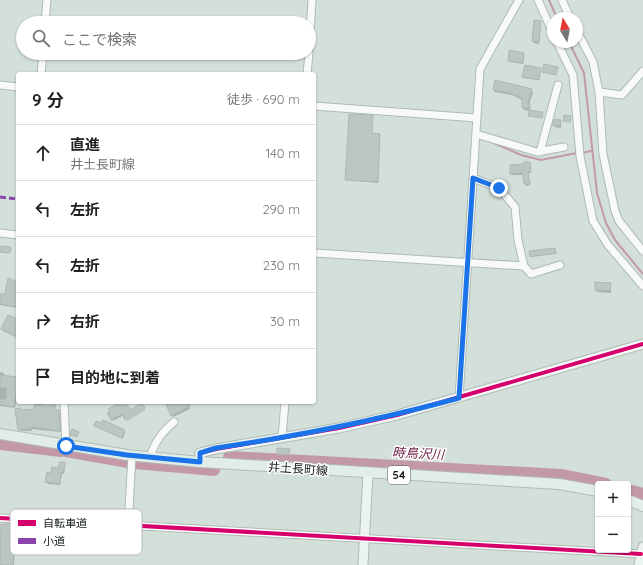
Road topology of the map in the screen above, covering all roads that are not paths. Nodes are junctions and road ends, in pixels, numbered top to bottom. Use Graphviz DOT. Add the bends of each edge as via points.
graph roads {
  1 [pos="47,0"];
  2 [pos="312,0"];
  3 [pos="519,0"];
  4 [pos="538,0"];
  5 [pos="562,0"];
  6 [pos="567,12"];
  7 [pos="46,16"];
  8 [pos="311,16"];
  9 [pos="547,20"];
  10 [pos="583,43"];
  11 [pos="561,48"];
  12 [pos="42,60"];
  13 [pos="308,60"];
  14 [pos="643,71"];
  15 [pos="41,72"];
  16 [pos="307,72"];
  17 [pos="0,85"];
  18 [pos="558,85"];
  19 [pos="16,87"];
  20 [pos="599,92"];
  21 [pos="316,106"];
  22 [pos="477,118"];
  23 [pos="476,134"];
  24 [pos="564,147"];
  25 [pos="540,152"];
  26 [pos="473,178"];
  27 [pos="0,233"];
  28 [pos="16,235"];
  29 [pos="643,251"];
  30 [pos="316,253"];
  31 [pos="466,264"];
  32 [pos="560,265"];
  33 [pos="524,266"];
  34 [pos="643,286"];
  35 [pos="643,344"];
  36 [pos="459,398"];
  37 [pos="64,404"];
  38 [pos="285,404"];
  39 [pos="174,422"];
  40 [pos="0,434"];
  41 [pos="282,438"];
  42 [pos="66,446"];
  43 [pos="132,455"];
  44 [pos="150,457"];
  45 [pos="200,462"];
  46 [pos="368,473"];
  47 [pos="595,490"];
  48 [pos="631,501"];
  49 [pos="643,506"];
  50 [pos="129,509"];
  51 [pos="0,518"];
  52 [pos="10,519"];
  53 [pos="142,528"];
  54 [pos="364,540"];
  55 [pos="642,551"];
  56 [pos="363,565"];
  57 [pos="639,565"];
  1 -- 7 [label="street"];
  2 -- 8 [label="street"];
  3 -- 22 [label="street" via="480,69"];
  4 -- 9 [label="street"];
  5 -- 6 [label="street"];
  10 -- 20 [label="street" via="593,62"];
  11 -- 34 [label="street" via="573,75 580,153 593,221 598,232"];
  12 -- 15 [label="street"];
  13 -- 16 [label="street"];
  14 -- 20 [label="street" via="622,95"];
  17 -- 19 [label="street"];
  18 -- 25 [label="street"];
  20 -- 29 [label="street" via="603,154 615,211 619,221"];
  21 -- 22 [label="street"];
  22 -- 23 [label="street"];
  23 -- 25 [label="street"];
  23 -- 26 [label="street"];
  24 -- 25 [label="street"];
  26 -- 31 [label="street"];
  26 -- 33 [label="street" via="499,188 515,207 518,240"];
  27 -- 28 [label="street"];
  30 -- 31 [label="street"];
  31 -- 33 [label="street"];
  31 -- 36 [label="street"];
  32 -- 33 [label="street" via="531,274"];
  35 -- 36 [label="street"];
  36 -- 41 [label="street" via="397,415"];
  37 -- 42 [label="street"];
  38 -- 41 [label="street"];
  39 -- 44 [label="street" via="155,442"];
  40 -- 42 [label="main road, 井土長町線 / 54"];
  41 -- 45 [label="street" via="216,448 200,453"];
  42 -- 43 [label="main road, 井土長町線 / 54"];
  43 -- 44 [label="main road, 井土長町線 / 54"];
  43 -- 50 [label="street"];
  44 -- 45 [label="main road, 井土長町線 / 54"];
  45 -- 46 [label="main road, 井土長町線 / 54"];
  46 -- 47 [label="main road, 井土長町線 / 54" via="559,484"];
  46 -- 54 [label="street"];
  48 -- 49 [label="main road"];
  51 -- 52 [label="street"];
  53 -- 54 [label="street"];
  54 -- 55 [label="street"];
  54 -- 56 [label="street"];
  55 -- 57 [label="street"];
}
